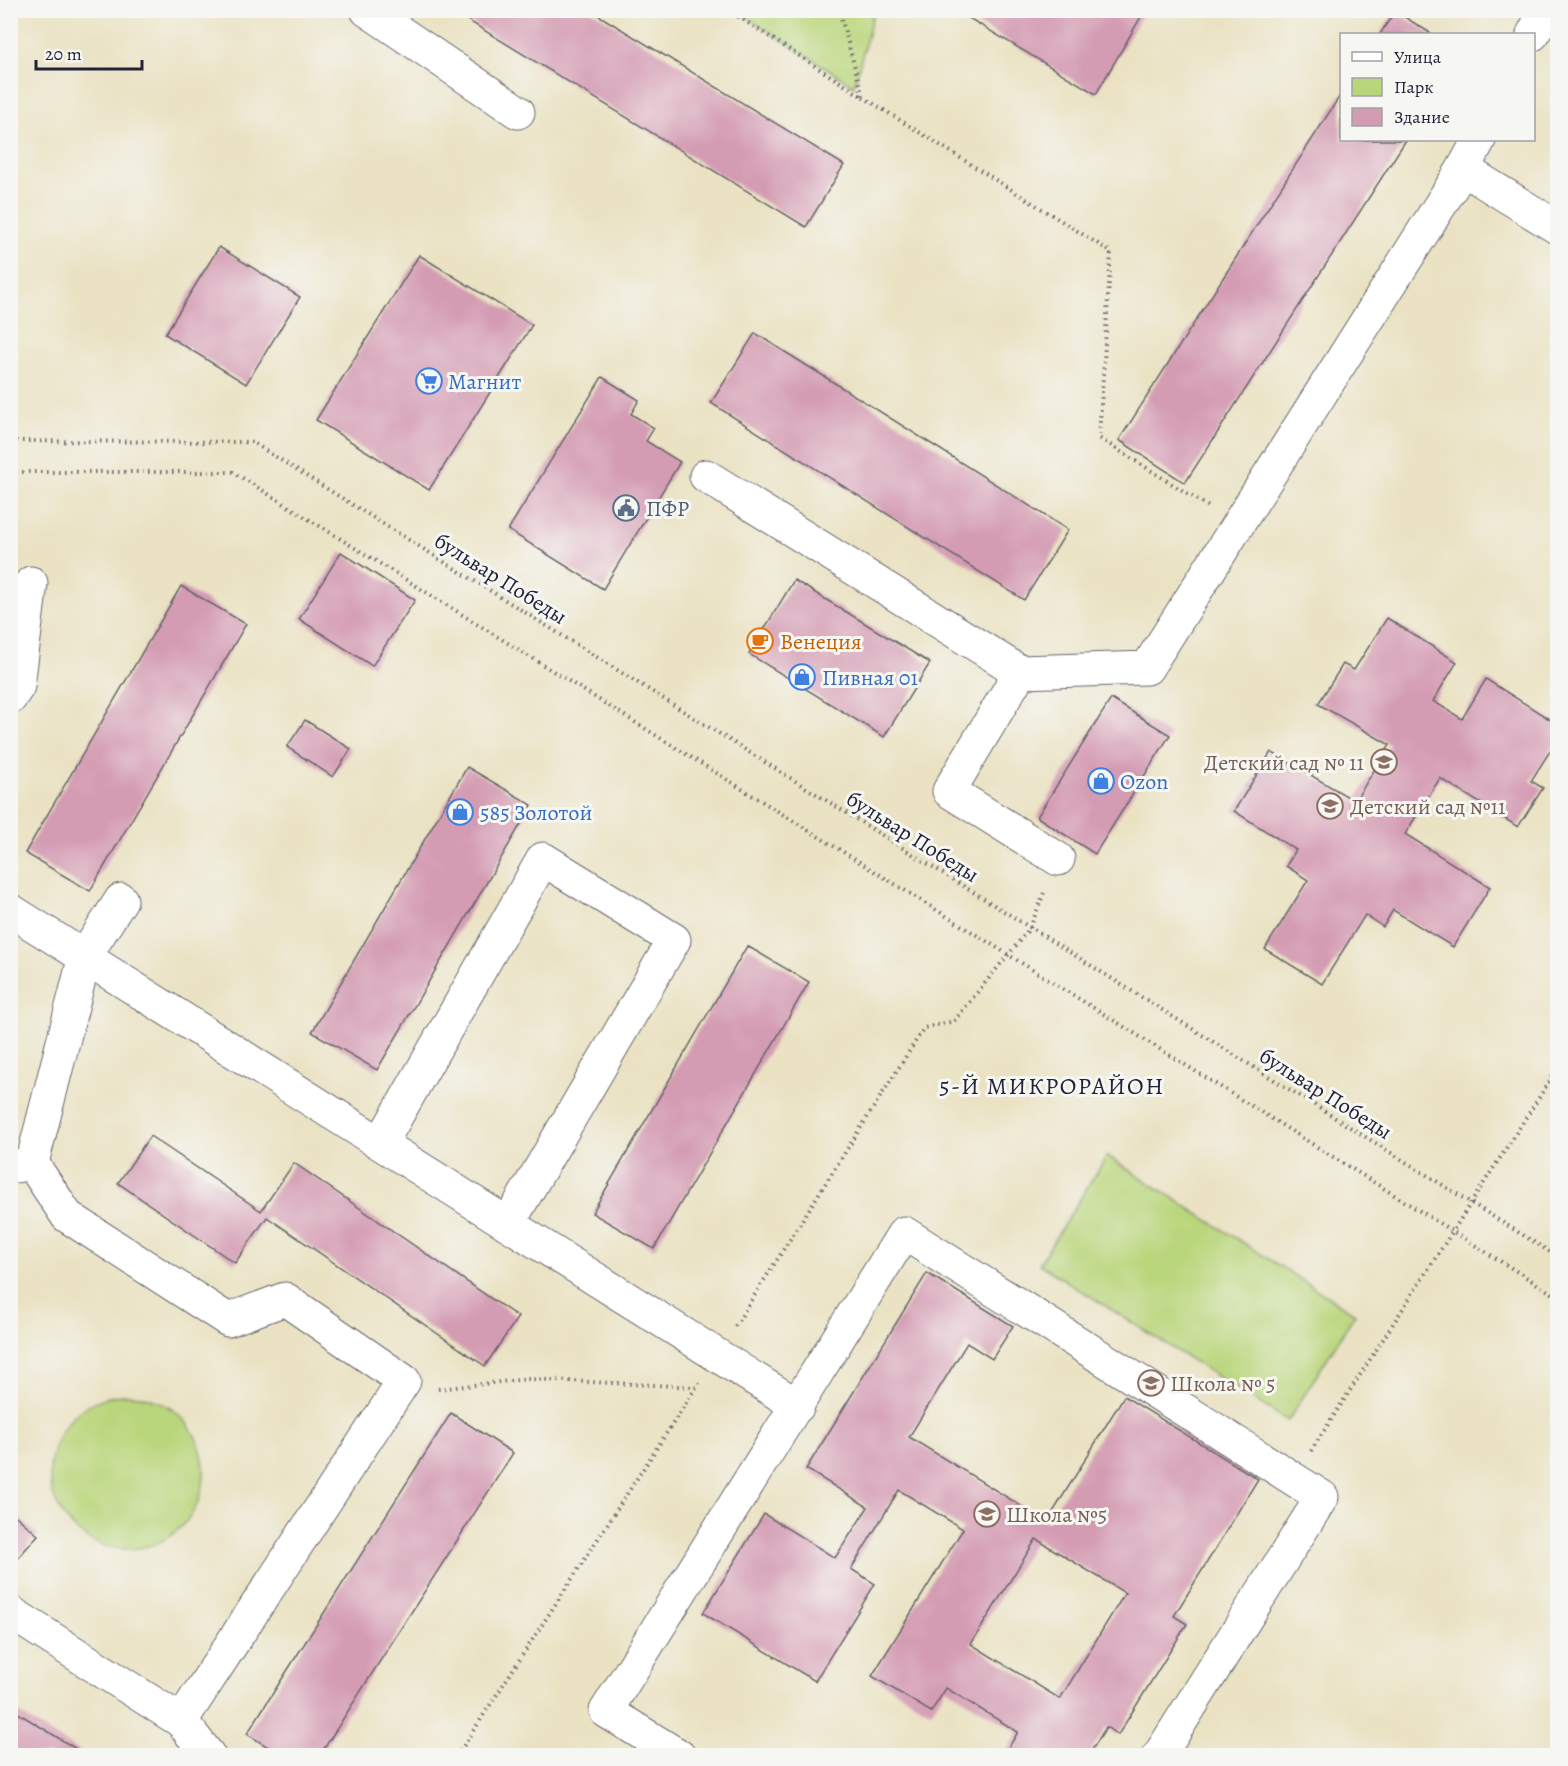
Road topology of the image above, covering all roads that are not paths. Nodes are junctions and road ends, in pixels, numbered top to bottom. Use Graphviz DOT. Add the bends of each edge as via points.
graph roads {
  1 [pos="367,10"];
  2 [pos="1546,10"];
  3 [pos="1534,33"];
  4 [pos="518,112"];
  5 [pos="1478,141"];
  6 [pos="1463,169"];
  7 [pos="1557,228"];
  8 [pos="706,476"];
  9 [pos="31,583"];
  10 [pos="1020,672"];
  11 [pos="10,698"];
  12 [pos="1058,859"];
  13 [pos="121,900"];
  14 [pos="10,910"];
  15 [pos="85,956"];
  16 [pos="381,1143"];
  17 [pos="21,1165"];
  18 [pos="508,1224"];
  19 [pos="798,1406"];
  20 [pos="10,1612"];
  21 [pos="181,1721"];
  22 [pos="209,1755"];
  23 [pos="679,1755"];
  24 [pos="1159,1755"];
  1 -- 4 [label="lane"];
  2 -- 3 [label="lane"];
  5 -- 6 [label="lane"];
  6 -- 7 [label="lane"];
  6 -- 10 [label="lane" via="1148,668"];
  8 -- 10 [label="lane"];
  9 -- 11 [label="lane" via="18,686"];
  10 -- 12 [label="lane" via="949,791"];
  13 -- 15 [label="lane"];
  14 -- 15 [label="lane"];
  15 -- 16 [label="lane"];
  15 -- 17 [label="lane"];
  16 -- 18 [label="lane"];
  16 -- 18 [label="lane" via="543,859 674,940"];
  17 -- 21 [label="lane" via="67,1216 228,1320 285,1299 404,1381"];
  18 -- 19 [label="lane"];
  19 -- 23 [label="lane" via="606,1711"];
  19 -- 24 [label="lane" via="904,1233 1322,1497"];
  20 -- 21 [label="lane"];
  21 -- 22 [label="lane"];
}
